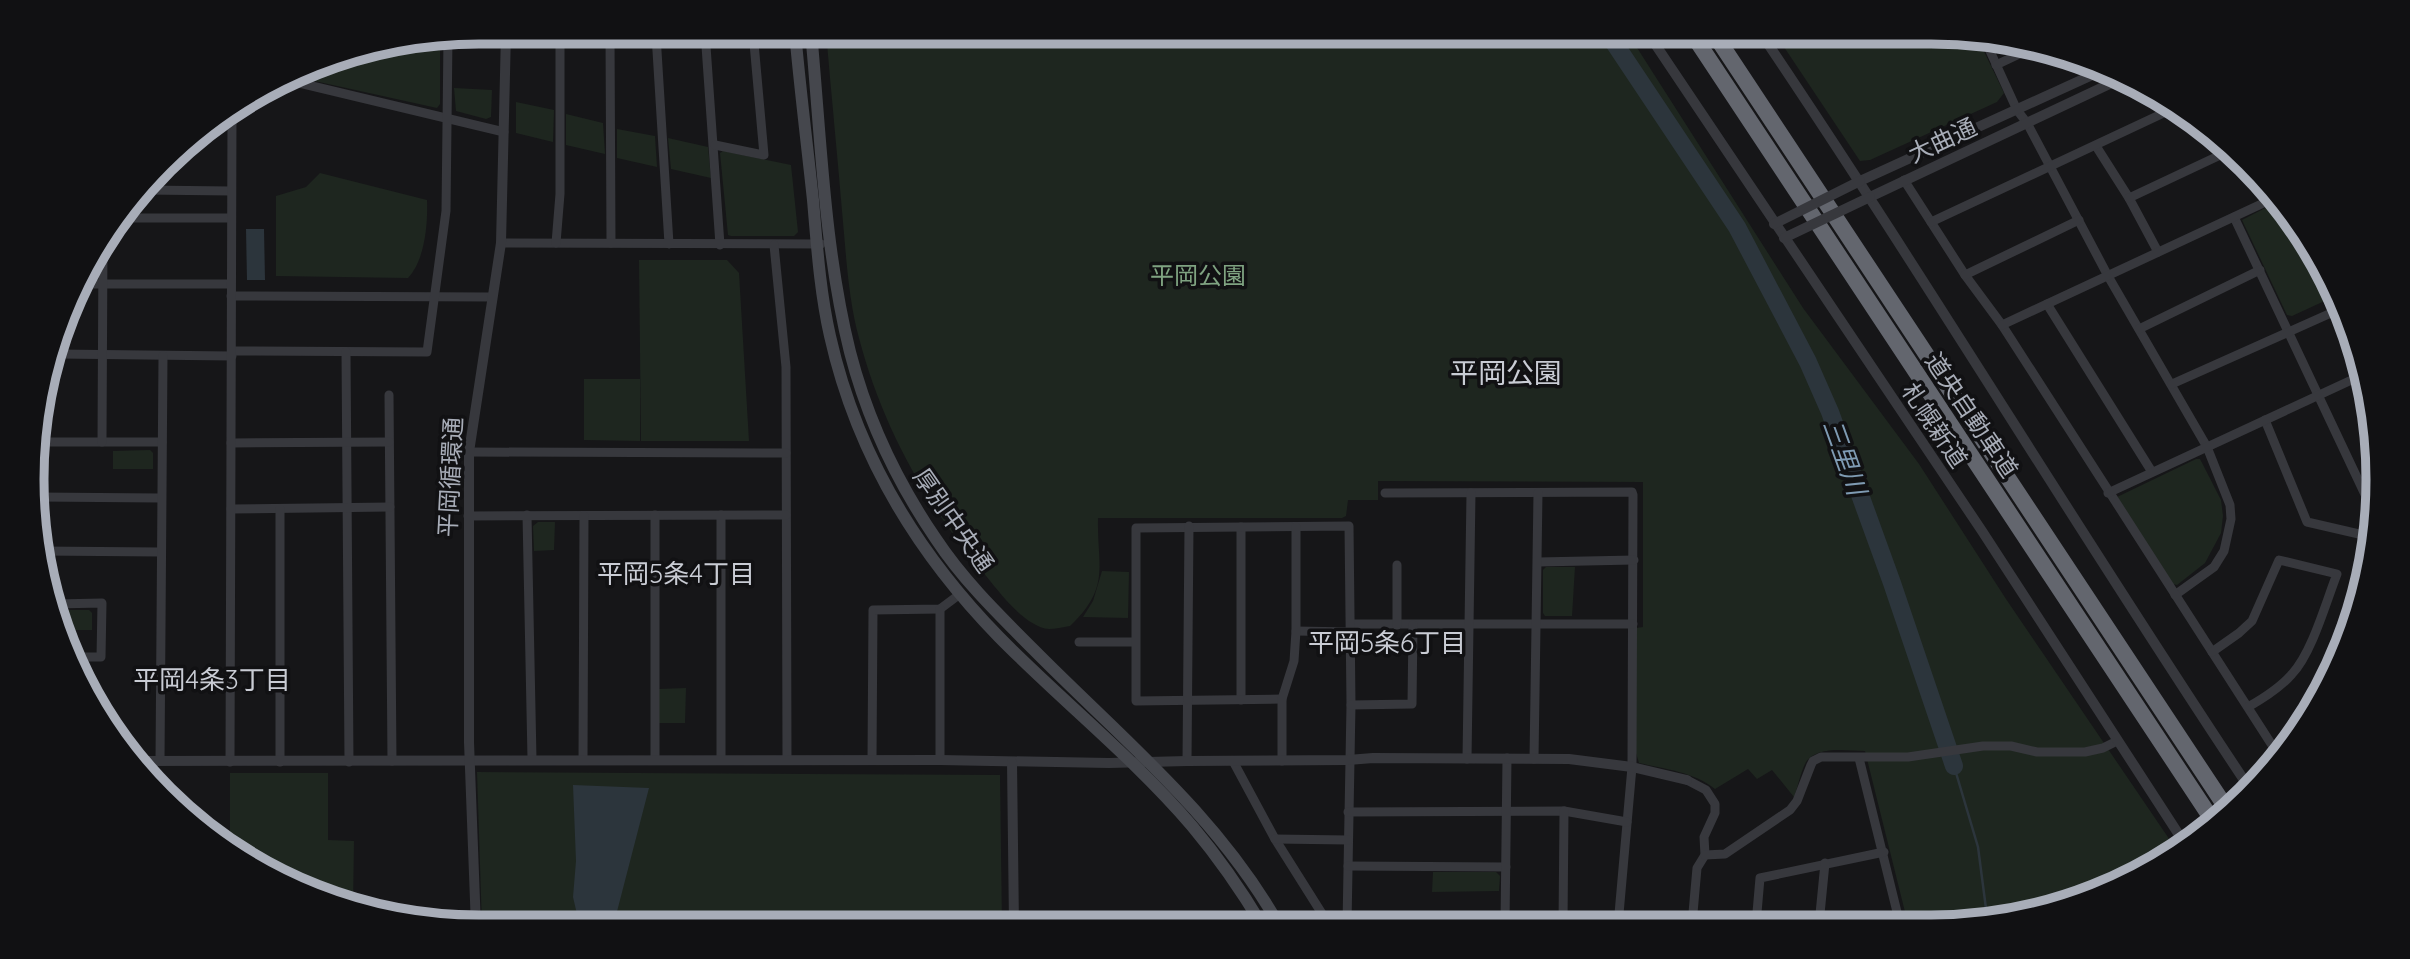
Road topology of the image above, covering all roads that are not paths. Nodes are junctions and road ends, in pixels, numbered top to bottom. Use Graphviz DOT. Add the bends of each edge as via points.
graph roads {
  1 [pos="506,44"];
  2 [pos="563,44"];
  3 [pos="610,44"];
  4 [pos="657,44"];
  5 [pos="706,44"];
  6 [pos="754,44"];
  7 [pos="796,44"];
  8 [pos="812,44"];
  9 [pos="1655,44"];
  10 [pos="1699,44"];
  11 [pos="1721,44"];
  12 [pos="1768,44"];
  13 [pos="449,45"];
  14 [pos="1987,47"];
  15 [pos="2021,53"];
  16 [pos="1996,65"];
  17 [pos="2092,75"];
  18 [pos="305,81"];
  19 [pos="300,83"];
  20 [pos="2111,83"];
  21 [pos="305,84"];
  22 [pos="2017,110"];
  23 [pos="2165,112"];
  24 [pos="446,119"];
  25 [pos="232,121"];
  26 [pos="2027,123"];
  27 [pos="504,132"];
  28 [pos="715,145"];
  29 [pos="2096,146"];
  30 [pos="2221,155"];
  31 [pos="2051,167"];
  32 [pos="1904,180"];
  33 [pos="1860,181"];
  34 [pos="154,190"];
  35 [pos="232,191"];
  36 [pos="1870,197"];
  37 [pos="2129,198"];
  38 [pos="2266,202"];
  39 [pos="2234,217"];
  40 [pos="131,218"];
  41 [pos="231,218"];
  42 [pos="2079,220"];
  43 [pos="1931,222"];
  44 [pos="1774,223"];
  45 [pos="1784,239"];
  46 [pos="501,243"];
  47 [pos="556,243"];
  48 [pos="611,243"];
  49 [pos="669,244"];
  50 [pos="774,244"];
  51 [pos="817,244"];
  52 [pos="720,245"];
  53 [pos="831,245"];
  54 [pos="2158,252"];
  55 [pos="103,260"];
  56 [pos="2260,271"];
  57 [pos="1965,275"];
  58 [pos="2108,276"];
  59 [pos="91,284"];
  60 [pos="103,284"];
  61 [pos="231,284"];
  62 [pos="231,296"];
  63 [pos="435,296"];
  64 [pos="491,297"];
  65 [pos="2048,304"];
  66 [pos="2333,312"];
  67 [pos="2001,325"];
  68 [pos="2139,329"];
  69 [pos="2289,331"];
  70 [pos="345,352"];
  71 [pos="63,354"];
  72 [pos="232,354"];
  73 [pos="104,355"];
  74 [pos="163,356"];
  75 [pos="2354,379"];
  76 [pos="2172,384"];
  77 [pos="389,395"];
  78 [pos="2319,395"];
  79 [pos="2265,420"];
  80 [pos="46,442"];
  81 [pos="102,442"];
  82 [pos="162,442"];
  83 [pos="389,442"];
  84 [pos="231,443"];
  85 [pos="346,443"];
  86 [pos="2207,447"];
  87 [pos="469,452"];
  88 [pos="786,453"];
  89 [pos="2152,472"];
  90 [pos="1385,493"];
  91 [pos="1538,493"];
  92 [pos="2108,493"];
  93 [pos="1471,494"];
  94 [pos="2365,495"];
  95 [pos="45,497"];
  96 [pos="160,498"];
  97 [pos="346,508"];
  98 [pos="390,508"];
  99 [pos="231,509"];
  100 [pos="280,509"];
  101 [pos="527,515"];
  102 [pos="655,515"];
  103 [pos="721,515"];
  104 [pos="786,515"];
  105 [pos="468,516"];
  106 [pos="584,516"];
  107 [pos="1189,527"];
  108 [pos="1241,527"];
  109 [pos="1296,527"];
  110 [pos="2363,532"];
  111 [pos="50,551"];
  112 [pos="160,552"];
  113 [pos="1634,560"];
  114 [pos="1538,562"];
  115 [pos="1397,565"];
  116 [pos="960,594"];
  117 [pos="2175,595"];
  118 [pos="62,604"];
  119 [pos="940,609"];
  120 [pos="1470,624"];
  121 [pos="1537,624"];
  122 [pos="1633,624"];
  123 [pos="1397,625"];
  124 [pos="1413,625"];
  125 [pos="1351,628"];
  126 [pos="1296,631"];
  127 [pos="1079,642"];
  128 [pos="1134,642"];
  129 [pos="2211,652"];
  130 [pos="82,657"];
  131 [pos="1282,699"];
  132 [pos="1241,700"];
  133 [pos="1188,701"];
  134 [pos="1351,705"];
  135 [pos="2248,707"];
  136 [pos="2117,741"];
  137 [pos="2274,748"];
  138 [pos="1507,758"];
  139 [pos="1859,758"];
  140 [pos="532,759"];
  141 [pos="654,759"];
  142 [pos="1467,759"];
  143 [pos="1534,759"];
  144 [pos="469,760"];
  145 [pos="583,760"];
  146 [pos="721,760"];
  147 [pos="787,760"];
  148 [pos="873,760"];
  149 [pos="940,760"];
  150 [pos="1348,760"];
  151 [pos="147,761"];
  152 [pos="160,761"];
  153 [pos="392,761"];
  154 [pos="1187,761"];
  155 [pos="1233,761"];
  156 [pos="1282,761"];
  157 [pos="230,762"];
  158 [pos="280,762"];
  159 [pos="349,762"];
  160 [pos="1012,762"];
  161 [pos="1149,762"];
  162 [pos="1132,763"];
  163 [pos="1632,767"];
  164 [pos="1687,780"];
  165 [pos="2245,781"];
  166 [pos="2223,803"];
  167 [pos="1506,811"];
  168 [pos="1564,811"];
  169 [pos="1348,812"];
  170 [pos="2209,815"];
  171 [pos="1627,822"];
  172 [pos="2180,837"];
  173 [pos="1275,839"];
  174 [pos="1348,840"];
  175 [pos="1884,852"];
  176 [pos="1705,855"];
  177 [pos="1825,863"];
  178 [pos="1348,866"];
  179 [pos="1506,867"];
  180 [pos="475,915"];
  181 [pos="1014,915"];
  182 [pos="1255,915"];
  183 [pos="1273,915"];
  184 [pos="1323,915"];
  185 [pos="1347,915"];
  186 [pos="1505,915"];
  187 [pos="1563,915"];
  188 [pos="1619,915"];
  189 [pos="1693,915"];
  190 [pos="1757,915"];
  191 [pos="1820,915"];
  192 [pos="1898,915"];
  1 -- 27 [label="street, 平岡循環通"];
  2 -- 47 [label="street"];
  3 -- 48 [label="street"];
  4 -- 49 [label="street"];
  5 -- 28 [label="street"];
  6 -- 28 [label="street" via="764,155"];
  7 -- 51 [label="main road, 厚別中央通"];
  8 -- 53 [label="main road, 厚別中央通"];
  9 -- 44 [label="street, 札幌新道"];
  10 -- 170 [label="highway, 道央自動車道"];
  11 -- 166 [label="highway, 道央自動車道"];
  12 -- 33 [label="street"];
  13 -- 24 [label="street"];
  14 -- 16 [label="street"];
  15 -- 16 [label="street"];
  16 -- 22 [label="street"];
  17 -- 22 [label="street, 大曲通"];
  18 -- 21 [label="street"];
  19 -- 21 [label="street"];
  20 -- 26 [label="street, 大曲通"];
  21 -- 24 [label="street"];
  22 -- 26 [label="street"];
  22 -- 33 [label="street, 大曲通"];
  23 -- 29 [label="street"];
  24 -- 27 [label="street"];
  24 -- 63 [label="street" via="446,211"];
  25 -- 35 [label="street"];
  26 -- 31 [label="street"];
  26 -- 32 [label="street, 大曲通"];
  27 -- 46 [label="street, 平岡循環通"];
  28 -- 52 [label="street"];
  29 -- 31 [label="street"];
  29 -- 37 [label="street"];
  30 -- 37 [label="street"];
  31 -- 42 [label="street"];
  31 -- 43 [label="street"];
  32 -- 36 [label="street, 大曲通"];
  32 -- 43 [label="street"];
  33 -- 36 [label="street"];
  33 -- 44 [label="street, 大曲通, bridge"];
  34 -- 35 [label="street"];
  35 -- 41 [label="street"];
  36 -- 45 [label="street, 大曲通, bridge"];
  36 -- 165 [label="street"];
  37 -- 54 [label="street"];
  38 -- 39 [label="street"];
  39 -- 54 [label="street"];
  39 -- 56 [label="street"];
  40 -- 41 [label="street"];
  41 -- 61 [label="street"];
  42 -- 57 [label="street"];
  42 -- 58 [label="street"];
  43 -- 57 [label="street"];
  44 -- 45 [label="street, 札幌新道"];
  45 -- 136 [label="street, 札幌新道"];
  46 -- 47 [label="street"];
  46 -- 64 [label="street, 平岡循環通"];
  47 -- 48 [label="street"];
  48 -- 49 [label="street"];
  49 -- 52 [label="street"];
  50 -- 51 [label="street"];
  50 -- 52 [label="street"];
  50 -- 88 [label="street" via="786,367"];
  51 -- 53 [label="street"];
  51 -- 116 [label="main road, 厚別中央通" via="830,337 856,419 901,514"];
  53 -- 161 [label="main road, 厚別中央通" via="839,303 861,387 890,461 915,506 952,560 995,610"];
  54 -- 58 [label="street"];
  55 -- 60 [label="street"];
  56 -- 68 [label="street"];
  56 -- 69 [label="street"];
  57 -- 67 [label="street"];
  58 -- 65 [label="street"];
  58 -- 68 [label="street"];
  59 -- 60 [label="street"];
  60 -- 61 [label="street"];
  60 -- 73 [label="street"];
  61 -- 62 [label="street"];
  62 -- 63 [label="street"];
  62 -- 72 [label="street"];
  63 -- 64 [label="street"];
  63 -- 70 [label="street" via="426,352"];
  64 -- 87 [label="street, 平岡循環通"];
  65 -- 67 [label="street"];
  65 -- 89 [label="street"];
  66 -- 69 [label="street"];
  67 -- 92 [label="street"];
  68 -- 76 [label="street"];
  69 -- 76 [label="street"];
  69 -- 78 [label="street"];
  70 -- 72 [label="street"];
  70 -- 85 [label="street"];
  71 -- 73 [label="street"];
  72 -- 74 [label="street"];
  72 -- 84 [label="street"];
  73 -- 74 [label="street"];
  73 -- 81 [label="street"];
  74 -- 82 [label="street"];
  75 -- 78 [label="street"];
  76 -- 86 [label="street"];
  77 -- 83 [label="street"];
  78 -- 79 [label="street"];
  78 -- 94 [label="street"];
  79 -- 86 [label="street"];
  79 -- 110 [label="street" via="2307,522"];
  80 -- 81 [label="street"];
  81 -- 82 [label="street"];
  82 -- 96 [label="street"];
  83 -- 85 [label="street"];
  83 -- 98 [label="street"];
  84 -- 85 [label="street"];
  84 -- 99 [label="street"];
  85 -- 97 [label="street"];
  86 -- 89 [label="street"];
  86 -- 117 [label="street" via="2230,505 2229,533 2214,567"];
  87 -- 88 [label="street"];
  87 -- 105 [label="street, 平岡循環通"];
  88 -- 104 [label="street"];
  89 -- 92 [label="street"];
  90 -- 93 [label="street"];
  91 -- 93 [label="street"];
  91 -- 113 [label="street" via="1632,492"];
  91 -- 114 [label="street"];
  92 -- 117 [label="street"];
  93 -- 120 [label="street"];
  95 -- 96 [label="street"];
  96 -- 112 [label="street"];
  97 -- 98 [label="street"];
  97 -- 100 [label="street"];
  97 -- 159 [label="street"];
  98 -- 153 [label="street"];
  99 -- 100 [label="street"];
  99 -- 157 [label="street"];
  100 -- 158 [label="street"];
  101 -- 105 [label="street"];
  101 -- 106 [label="street"];
  101 -- 140 [label="street"];
  102 -- 103 [label="street"];
  102 -- 106 [label="street"];
  102 -- 141 [label="street"];
  103 -- 104 [label="street"];
  103 -- 146 [label="street"];
  104 -- 147 [label="street"];
  105 -- 144 [label="street, 平岡循環通"];
  106 -- 145 [label="street"];
  107 -- 108 [label="street"];
  107 -- 128 [label="street" via="1136,528"];
  107 -- 133 [label="street"];
  108 -- 109 [label="street"];
  108 -- 132 [label="street"];
  109 -- 125 [label="street" via="1349,526"];
  109 -- 126 [label="street"];
  111 -- 112 [label="street"];
  112 -- 152 [label="street"];
  113 -- 114 [label="street"];
  113 -- 122 [label="street"];
  114 -- 121 [label="street"];
  115 -- 123 [label="street"];
  116 -- 119 [label="street"];
  116 -- 162 [label="main road, 厚別中央通"];
  117 -- 129 [label="street"];
  118 -- 130 [label="street" via="102,603 101,657"];
  119 -- 148 [label="street" via="873,610"];
  119 -- 149 [label="street"];
  120 -- 121 [label="street"];
  120 -- 124 [label="street"];
  120 -- 142 [label="street"];
  121 -- 122 [label="street"];
  121 -- 143 [label="street"];
  122 -- 163 [label="street"];
  123 -- 124 [label="street"];
  123 -- 125 [label="street"];
  124 -- 134 [label="street" via="1412,705"];
  125 -- 126 [label="street"];
  125 -- 134 [label="street"];
  126 -- 131 [label="street" via="1294,661"];
  127 -- 128 [label="street"];
  128 -- 133 [label="street" via="1136,701"];
  129 -- 135 [label="street"];
  129 -- 135 [label="street" via="2252,621 2279,560 2337,574 2294,673"];
  131 -- 132 [label="street"];
  131 -- 156 [label="street"];
  132 -- 133 [label="street"];
  133 -- 154 [label="street"];
  134 -- 150 [label="street"];
  135 -- 137 [label="street"];
  136 -- 139 [label="street" via="2085,752 2037,752 2011,746"];
  136 -- 172 [label="street, 札幌新道"];
  138 -- 142 [label="street"];
  138 -- 143 [label="street"];
  138 -- 167 [label="street"];
  139 -- 175 [label="street"];
  139 -- 176 [label="street" via="1813,761 1790,810 1725,854"];
  140 -- 144 [label="street"];
  140 -- 145 [label="street"];
  141 -- 145 [label="street"];
  141 -- 146 [label="street"];
  142 -- 150 [label="street"];
  143 -- 163 [label="street"];
  144 -- 153 [label="street"];
  144 -- 180 [label="street, 平岡循環通"];
  146 -- 147 [label="street"];
  147 -- 148 [label="street"];
  148 -- 149 [label="street"];
  149 -- 160 [label="street"];
  150 -- 156 [label="street"];
  150 -- 169 [label="street"];
  151 -- 152 [label="street"];
  152 -- 157 [label="street"];
  153 -- 159 [label="street"];
  154 -- 155 [label="street"];
  154 -- 161 [label="street"];
  155 -- 156 [label="street"];
  155 -- 173 [label="street"];
  157 -- 158 [label="street"];
  158 -- 159 [label="street"];
  160 -- 162 [label="street"];
  160 -- 181 [label="street"];
  161 -- 162 [label="street"];
  161 -- 183 [label="main road, 厚別中央通" via="1239,861"];
  162 -- 182 [label="main road, 厚別中央通" via="1190,824"];
  163 -- 164 [label="street"];
  163 -- 171 [label="street"];
  164 -- 176 [label="street" via="1706,790 1715,804 1704,836"];
  167 -- 168 [label="street"];
  167 -- 169 [label="street"];
  167 -- 179 [label="street"];
  168 -- 171 [label="street"];
  168 -- 187 [label="street"];
  169 -- 174 [label="street"];
  171 -- 188 [label="street"];
  173 -- 174 [label="street"];
  173 -- 184 [label="street"];
  174 -- 178 [label="street"];
  175 -- 177 [label="street"];
  175 -- 192 [label="street"];
  176 -- 189 [label="street" via="1698,868"];
  177 -- 190 [label="street" via="1760,878"];
  177 -- 191 [label="street"];
  178 -- 179 [label="street"];
  178 -- 185 [label="street"];
  179 -- 186 [label="street"];
}
